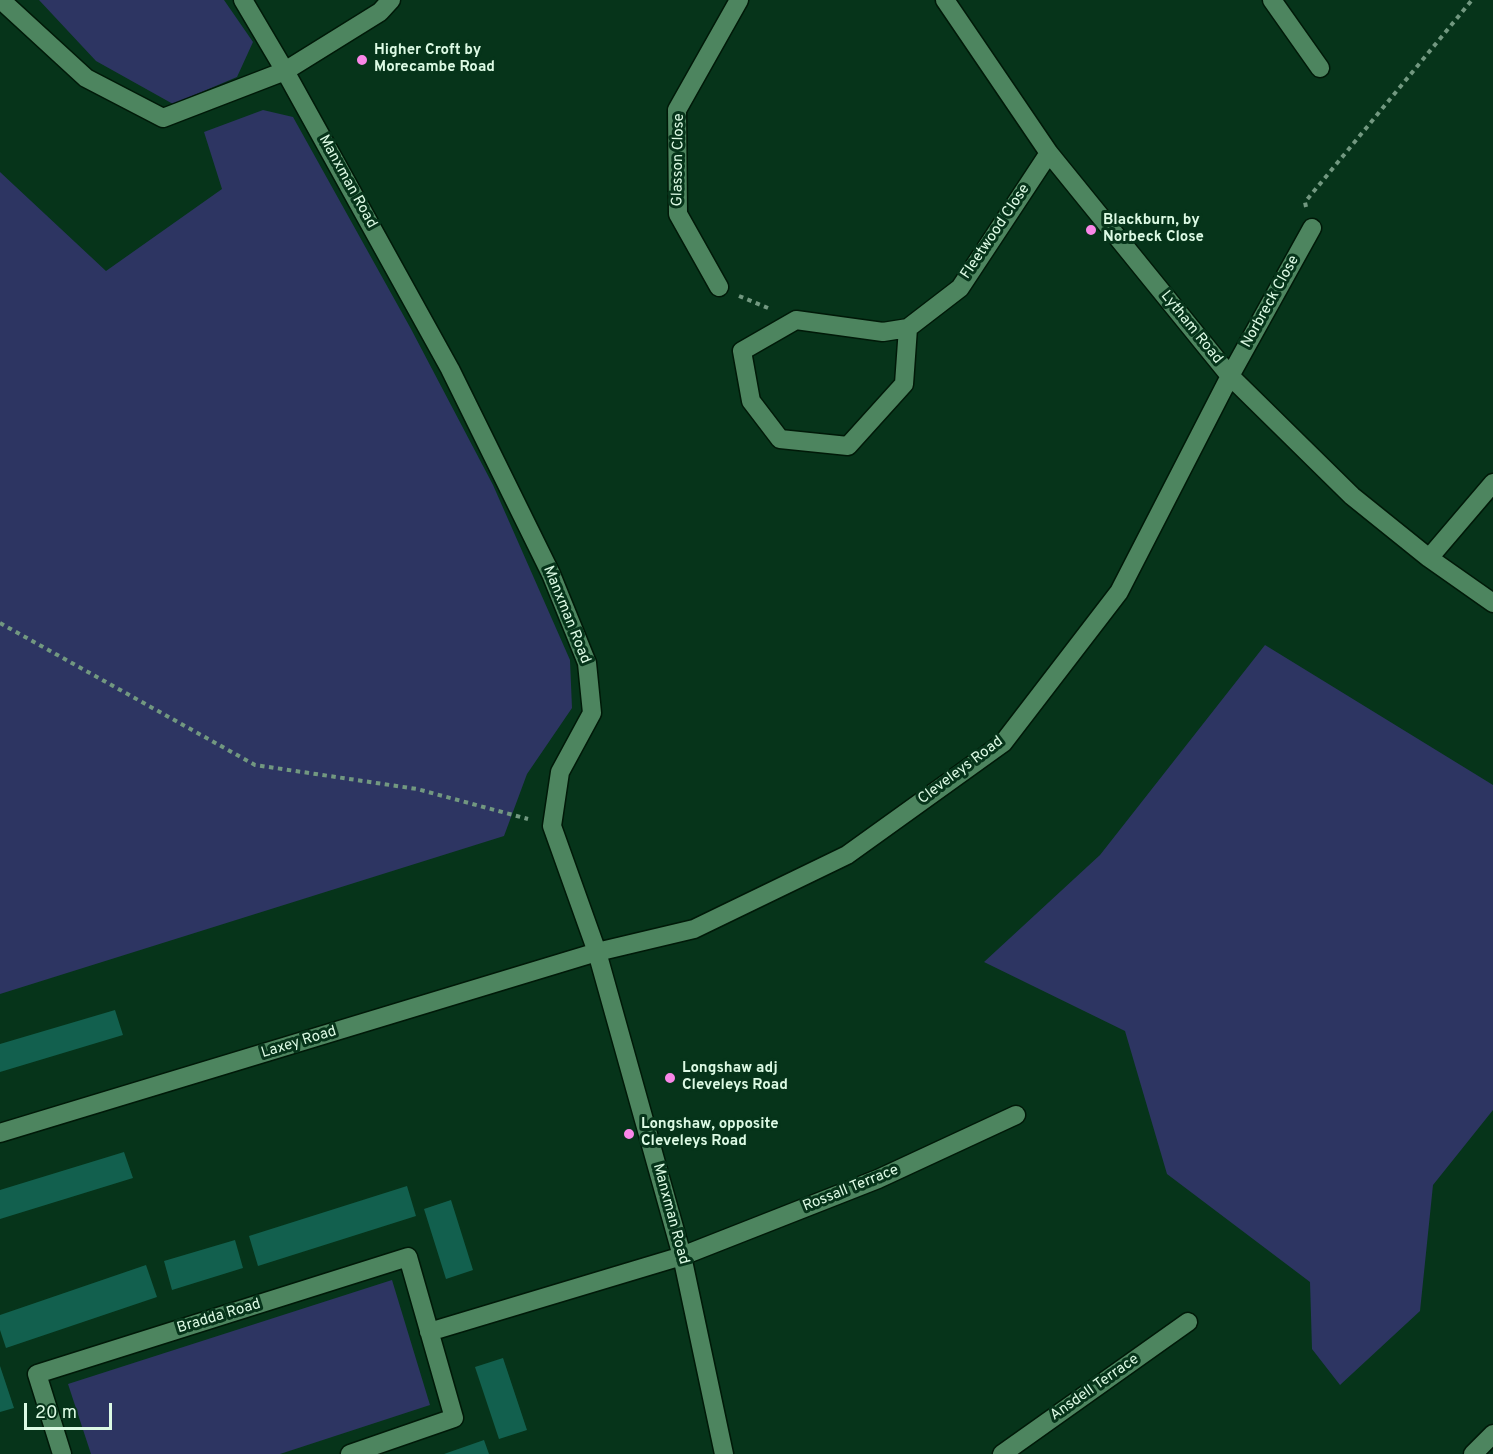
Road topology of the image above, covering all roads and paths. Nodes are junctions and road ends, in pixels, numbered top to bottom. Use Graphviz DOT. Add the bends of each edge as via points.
graph roads {
  1 [pos="1,0"];
  2 [pos="243,0"];
  3 [pos="391,0"];
  4 [pos="738,0"];
  5 [pos="945,0"];
  6 [pos="1272,0"];
  7 [pos="1472,0"];
  8 [pos="1320,68"];
  9 [pos="285,71"];
  10 [pos="1049,153"];
  11 [pos="1312,228"];
  12 [pos="720,287"];
  13 [pos="796,320"];
  14 [pos="908,328"];
  15 [pos="1230,376"];
  16 [pos="1493,483"];
  17 [pos="1429,558"];
  18 [pos="1493,603"];
  19 [pos="0,623"];
  20 [pos="552,825"];
  21 [pos="597,952"];
  22 [pos="1016,1115"];
  23 [pos="0,1133"];
  24 [pos="682,1256"];
  25 [pos="1188,1322"];
  26 [pos="429,1332"];
  27 [pos="1493,1434"];
  28 [pos="62,1454"];
  29 [pos="350,1454"];
  30 [pos="724,1454"];
  31 [pos="1002,1454"];
  32 [pos="1473,1454"];
  1 -- 9 [label="street" via="86,78 163,118"];
  2 -- 9 [label="street, Manxman Road"];
  3 -- 9 [label="street" via="380,12"];
  4 -- 12 [label="street, Glasson Close" via="677,110 678,214"];
  5 -- 10 [label="street, Lytham Road"];
  6 -- 8 [label="street"];
  7 -- 11 [label="path" via="1305,202"];
  9 -- 20 [label="street, Manxman Road" via="450,369 551,574 587,663 592,713 560,772"];
  10 -- 14 [label="street, Fleetwood Close" via="960,288"];
  10 -- 15 [label="street, Lytham Road"];
  11 -- 15 [label="street, Norbreck Close"];
  12 -- 13 [label="path"];
  13 -- 14 [label="street" via="883,332"];
  13 -- 14 [label="street" via="742,351 751,401 780,439 848,446 904,384"];
  15 -- 17 [label="street, Lytham Road" via="1352,496"];
  15 -- 21 [label="street, Cleveleys Road" via="1119,592 1003,743 847,855 694,929"];
  16 -- 17 [label="street"];
  17 -- 18 [label="street, Lytham Road"];
  19 -- 20 [label="path" via="255,765 417,789"];
  20 -- 21 [label="street, Manxman Road"];
  21 -- 23 [label="street, Laxey Road"];
  21 -- 24 [label="street, Manxman Road"];
  22 -- 24 [label="street, Rossall Terrace" via="878,1179"];
  24 -- 26 [label="street"];
  24 -- 30 [label="street, Manxman Road"];
  25 -- 31 [label="street, Ansdell Terrace"];
  26 -- 28 [label="street, Bradda Road" via="408,1257 37,1374"];
  26 -- 29 [label="street, Bradda Road" via="454,1418"];
  27 -- 32 [label="street"];
}
